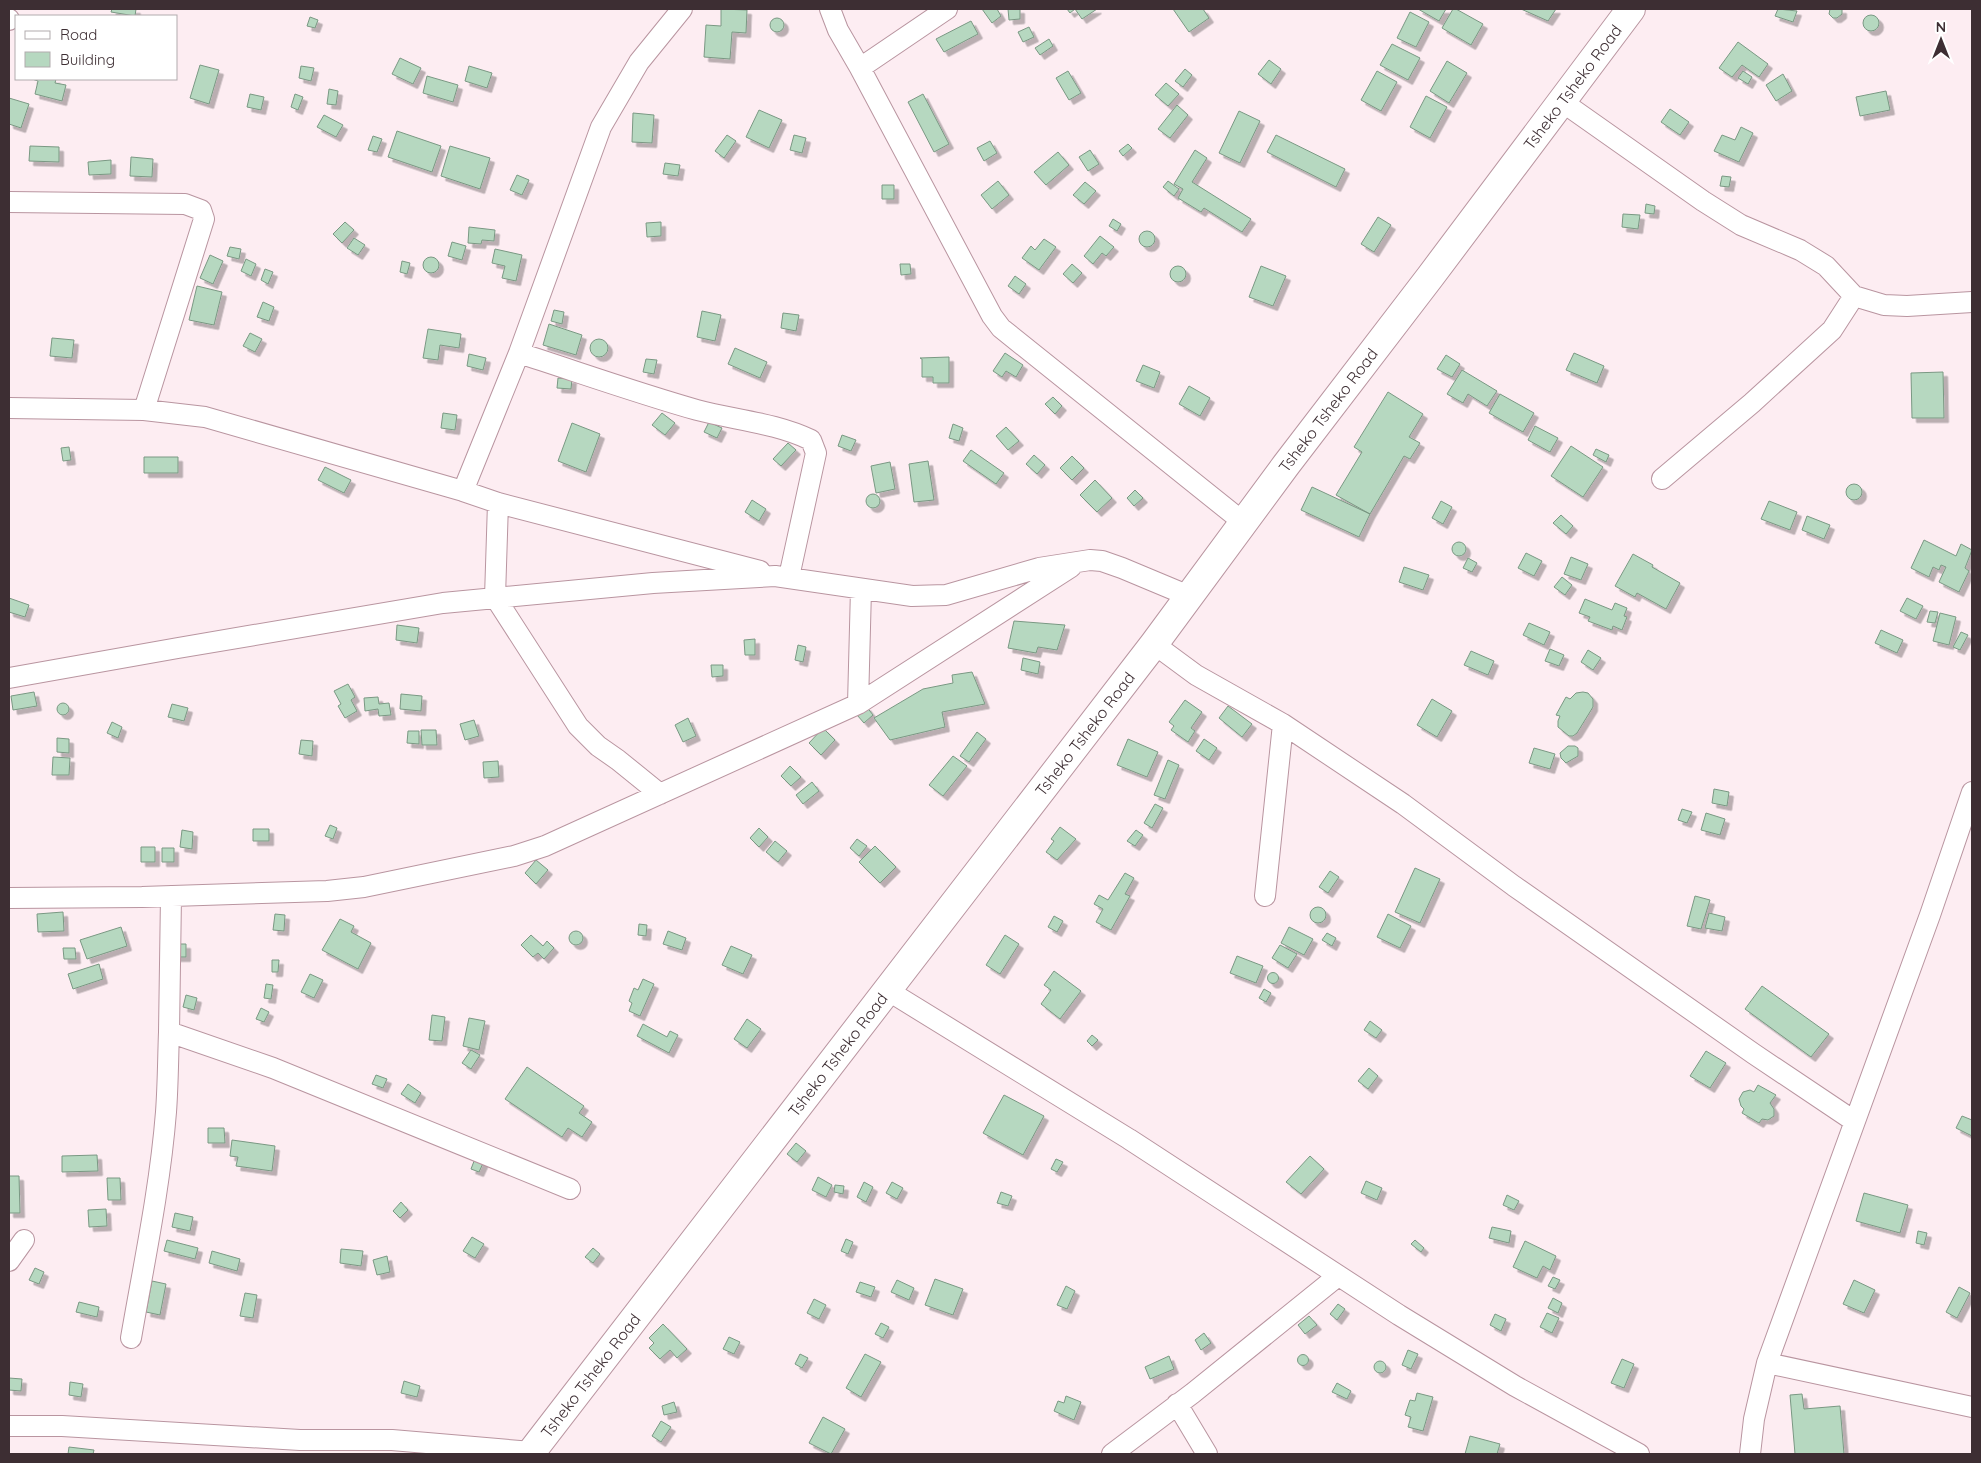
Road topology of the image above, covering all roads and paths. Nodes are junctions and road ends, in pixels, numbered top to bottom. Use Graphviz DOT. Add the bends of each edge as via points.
graph roads {
  1 [pos="682,9"];
  2 [pos="830,9"];
  3 [pos="947,9"];
  4 [pos="1631,9"];
  5 [pos="860,68"];
  6 [pos="1561,101"];
  7 [pos="9,202"];
  8 [pos="1854,296"];
  9 [pos="1972,302"];
  10 [pos="519,353"];
  11 [pos="9,408"];
  12 [pos="144,410"];
  13 [pos="1662,479"];
  14 [pos="463,491"];
  15 [pos="498,503"];
  16 [pos="1243,522"];
  17 [pos="1078,562"];
  18 [pos="782,576"];
  19 [pos="861,589"];
  20 [pos="1189,596"];
  21 [pos="495,597"];
  22 [pos="1154,644"];
  23 [pos="9,678"];
  24 [pos="858,704"];
  25 [pos="1283,724"];
  26 [pos="1972,792"];
  27 [pos="660,794"];
  28 [pos="171,896"];
  29 [pos="1265,896"];
  30 [pos="9,898"];
  31 [pos="887,990"];
  32 [pos="169,1032"];
  33 [pos="1854,1121"];
  34 [pos="570,1189"];
  35 [pos="24,1240"];
  36 [pos="9,1262"];
  37 [pos="1338,1276"];
  38 [pos="131,1338"];
  39 [pos="1767,1363"];
  40 [pos="1176,1404"];
  41 [pos="1972,1406"];
  42 [pos="9,1426"];
  43 [pos="531,1453"];
  44 [pos="1112,1454"];
  45 [pos="1207,1454"];
  46 [pos="1639,1454"];
  47 [pos="1750,1454"];
  1 -- 10 [label="street" via="639,62 601,126"];
  2 -- 5 [label="street"];
  3 -- 5 [label="street"];
  4 -- 6 [label="highway, Tsheko Tsheko Road"];
  5 -- 16 [label="street" via="1001,328"];
  6 -- 8 [label="street" via="1741,225 1800,250 1826,266"];
  6 -- 16 [label="highway, Tsheko Tsheko Road"];
  7 -- 12 [label="street" via="185,204 201,210 204,218"];
  8 -- 9 [label="street" via="1884,305"];
  8 -- 13 [label="street" via="1832,330"];
  10 -- 14 [label="street"];
  10 -- 18 [label="street" via="664,401 789,431 811,440 816,453"];
  11 -- 12 [label="street"];
  12 -- 14 [label="street" via="204,417"];
  14 -- 15 [label="street"];
  15 -- 18 [label="street"];
  15 -- 21 [label="street"];
  16 -- 20 [label="highway, Tsheko Tsheko Road"];
  17 -- 19 [label="street" via="1039,568 946,595 912,596"];
  17 -- 20 [label="street" via="1102,561"];
  17 -- 24 [label="street"];
  18 -- 19 [label="street"];
  18 -- 21 [label="street" via="652,583"];
  19 -- 24 [label="street"];
  20 -- 22 [label="highway, Tsheko Tsheko Road"];
  21 -- 23 [label="street"];
  21 -- 27 [label="street" via="578,726 598,746"];
  22 -- 25 [label="street" via="1196,675"];
  22 -- 31 [label="highway, Tsheko Tsheko Road"];
  24 -- 27 [label="street"];
  25 -- 29 [label="street"];
  25 -- 33 [label="street" via="1403,804 1514,886"];
  26 -- 33 [label="street"];
  27 -- 28 [label="street" via="545,846 514,856 327,892"];
  28 -- 30 [label="street"];
  28 -- 32 [label="street"];
  31 -- 37 [label="street" via="1129,1139"];
  31 -- 43 [label="highway, Tsheko Tsheko Road"];
  32 -- 34 [label="street" via="273,1068"];
  32 -- 38 [label="street" via="162,1146"];
  33 -- 39 [label="street"];
  35 -- 36 [label="street"];
  37 -- 40 [label="street"];
  37 -- 46 [label="street" via="1515,1386"];
  39 -- 41 [label="street"];
  39 -- 47 [label="street"];
  40 -- 44 [label="street"];
  40 -- 45 [label="street"];
  42 -- 43 [label="street" via="62,1426 300,1440 392,1440"];
}
